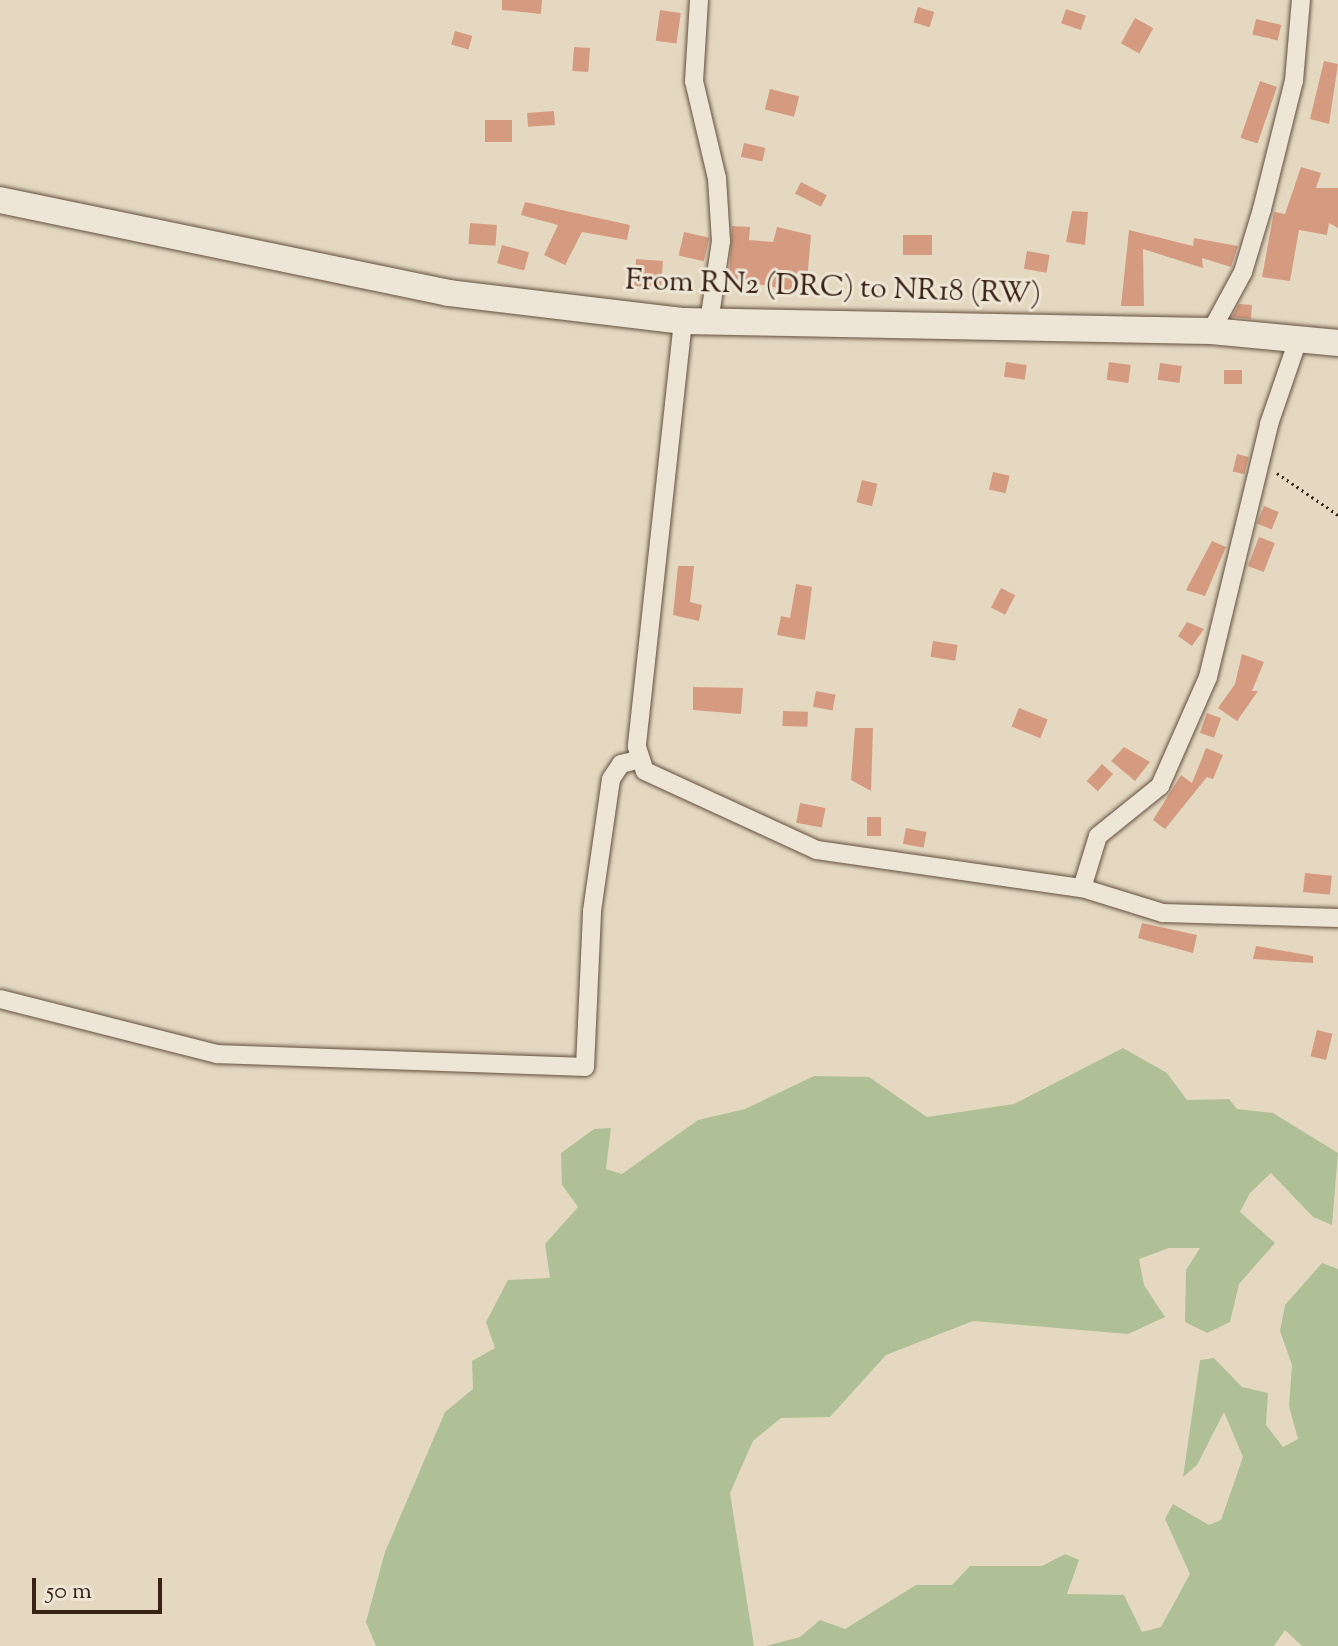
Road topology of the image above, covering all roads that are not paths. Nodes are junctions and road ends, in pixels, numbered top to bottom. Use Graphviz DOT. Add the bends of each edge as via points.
graph roads {
  1 [pos="699,0"];
  2 [pos="1301,0"];
  3 [pos="0,200"];
  4 [pos="683,321"];
  5 [pos="709,322"];
  6 [pos="1211,331"];
  7 [pos="1298,340"];
  8 [pos="1338,343"];
  9 [pos="637,760"];
  10 [pos="1082,888"];
  11 [pos="1338,918"];
  12 [pos="0,999"];
  1 -- 5 [label="street" via="694,81 717,178 721,241"];
  2 -- 6 [label="street" via="1294,81 1262,209 1243,272"];
  3 -- 4 [label="main road, From RN2 (DRC) to NR18 (RW)" via="434,290"];
  4 -- 5 [label="main road, From RN2 (DRC) to NR18 (RW)"];
  4 -- 9 [label="street"];
  5 -- 6 [label="main road, From RN2 (DRC) to NR18 (RW)"];
  6 -- 7 [label="main road, From RN2 (DRC) to NR18 (RW)"];
  7 -- 8 [label="main road, From RN2 (DRC) to NR18 (RW)"];
  7 -- 10 [label="street" via="1208,677 1160,786 1098,836"];
  9 -- 10 [label="street" via="645,771 817,850"];
  9 -- 12 [label="street" via="621,764 611,779 592,911 585,1067 217,1054"];
  10 -- 11 [label="street" via="1163,913"];
}
